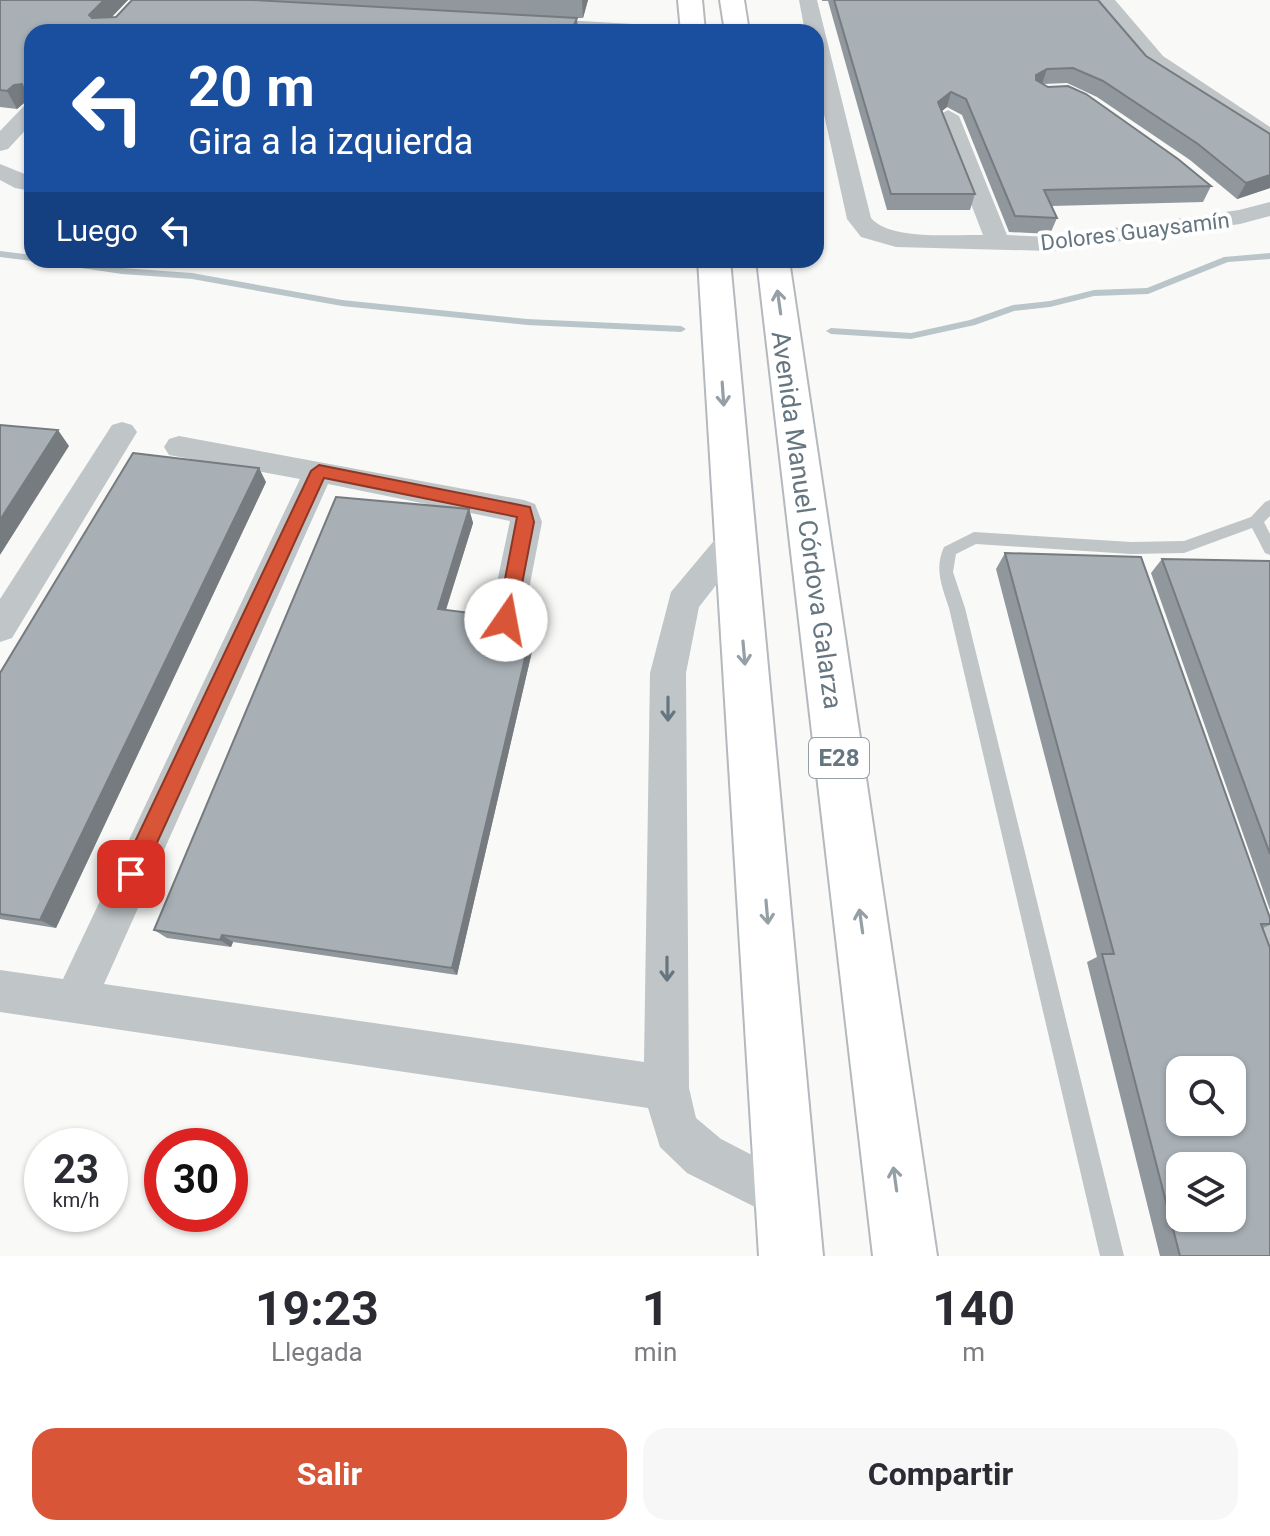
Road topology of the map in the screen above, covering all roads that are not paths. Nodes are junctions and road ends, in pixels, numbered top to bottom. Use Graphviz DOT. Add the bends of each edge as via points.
graph roads {
  1 [pos="690,0"];
  2 [pos="732,0"];
  3 [pos="808,0"];
  4 [pos="1105,0"];
  5 [pos="508,23"];
  6 [pos="555,24"];
  7 [pos="692,24"];
  8 [pos="736,24"];
  9 [pos="814,24"];
  10 [pos="824,68"];
  11 [pos="948,116"];
  12 [pos="24,121"];
  13 [pos="1270,137"];
  14 [pos="8,141"];
  15 [pos="0,171"];
  16 [pos="24,183"];
  17 [pos="1216,197"];
  18 [pos="1270,209"];
  19 [pos="1240,217"];
  20 [pos="998,243"];
  21 [pos="715,268"];
  22 [pos="774,268"];
  23 [pos="122,432"];
  24 [pos="179,447"];
  25 [pos="319,471"];
  26 [pos="1270,506"];
  27 [pos="1256,521"];
  28 [pos="734,539"];
  29 [pos="1270,549"];
  30 [pos="506,620"];
  31 [pos="0,628"];
  32 [pos="1249,888"];
  33 [pos="1270,947"];
  34 [pos="0,991"];
  35 [pos="75,1004"];
  36 [pos="666,1088"];
  37 [pos="787,1199"];
  38 [pos="791,1256"];
  39 [pos="905,1256"];
  40 [pos="1112,1256"];
  1 -- 7 [label="main road"];
  2 -- 8 [label="main road"];
  3 -- 9 [label="street, Dolores Guaysamín"];
  4 -- 13 [label="street" via="1156,60"];
  5 -- 6 [label="street"];
  10 -- 20 [label="street, Dolores Guaysamín" via="859,219 870,232 896,240"];
  11 -- 20 [label="street"];
  12 -- 14 [label="street"];
  15 -- 16 [label="street"];
  17 -- 19 [label="street"];
  18 -- 19 [label="street, Dolores Guaysamín"];
  19 -- 20 [label="street, Dolores Guaysamín" via="1051,244"];
  21 -- 28 [label="main road, one-way"];
  39 -- 22 [label="main road, Avenida Manuel Córdova Galarza / E28, one-way"];
  23 -- 31 [label="street"];
  24 -- 25 [label="street"];
  25 -- 30 [label="street" via="524,512"];
  25 -- 35 [label="street"];
  26 -- 27 [label="lane"];
  27 -- 29 [label="lane"];
  27 -- 40 [label="lane" via="1184,547 1133,556 974,538 949,551 945,572"];
  28 -- 36 [label="street, one-way" via="683,602 668,673"];
  28 -- 37 [label="main road, one-way"];
  32 -- 33 [label="lane"];
  34 -- 35 [label="street"];
  35 -- 36 [label="street"];
  36 -- 37 [label="street" via="676,1131 704,1156"];
  37 -- 38 [label="main road"];
}
